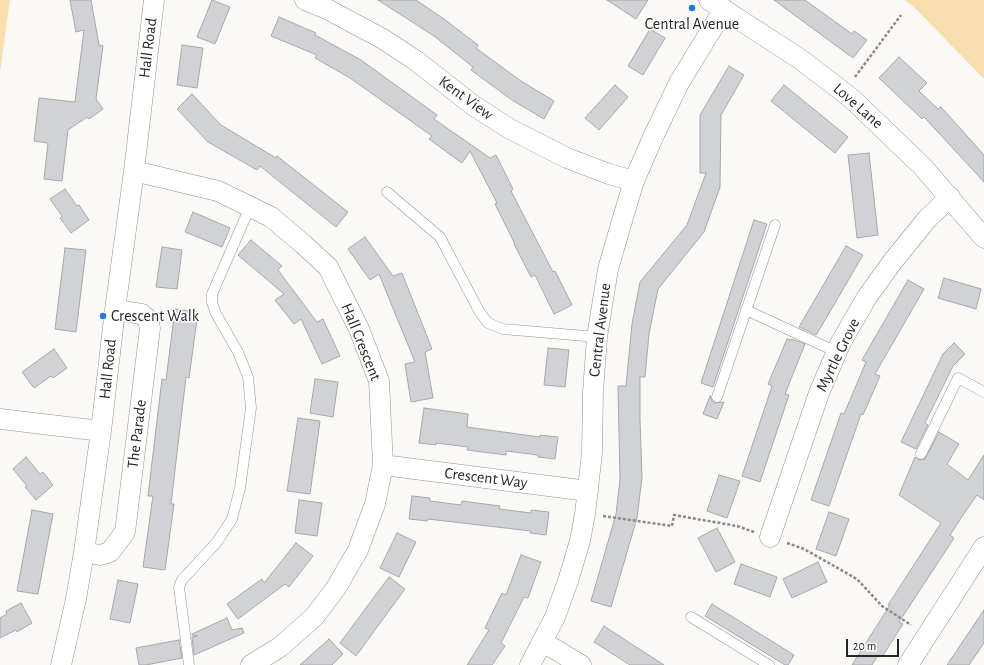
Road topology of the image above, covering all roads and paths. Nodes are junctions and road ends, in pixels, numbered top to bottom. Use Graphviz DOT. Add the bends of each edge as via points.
graph roads {
  1 [pos="154,0"];
  2 [pos="305,0"];
  3 [pos="716,5"];
  4 [pos="901,15"];
  5 [pos="844,92"];
  6 [pos="134,171"];
  7 [pos="634,181"];
  8 [pos="387,192"];
  9 [pos="950,197"];
  10 [pos="250,207"];
  11 [pos="775,226"];
  12 [pos="984,238"];
  13 [pos="115,310"];
  14 [pos="746,310"];
  15 [pos="597,337"];
  16 [pos="837,352"];
  17 [pos="984,392"];
  18 [pos="717,398"];
  19 [pos="0,419"];
  20 [pos="101,432"];
  21 [pos="921,454"];
  22 [pos="383,465"];
  23 [pos="588,491"];
  24 [pos="770,537"];
  25 [pos="984,547"];
  26 [pos="84,552"];
  27 [pos="691,616"];
  28 [pos="543,642"];
  29 [pos="61,665"];
  30 [pos="189,665"];
  31 [pos="251,665"];
  32 [pos="530,665"];
  33 [pos="581,665"];
  34 [pos="769,665"];
  35 [pos="908,665"];
  1 -- 6 [label="street, Hall Road"];
  2 -- 7 [label="street, Kent View" via="383,39 415,60 474,106 510,129 567,158"];
  3 -- 5 [label="street, Love Lane" via="800,59"];
  3 -- 7 [label="street, Central Avenue"];
  4 -- 5 [label="path"];
  5 -- 9 [label="street, Love Lane" via="922,166"];
  6 -- 10 [label="street, Hall Crescent" via="218,191"];
  6 -- 13 [label="street, Hall Road"];
  7 -- 15 [label="street, Central Avenue" via="608,269"];
  8 -- 15 [label="lane" via="440,237 479,312 488,323 503,328"];
  9 -- 12 [label="street, Love Lane"];
  9 -- 16 [label="street, Myrtle Grove" via="928,218 867,297"];
  10 -- 22 [label="street, Hall Crescent" via="271,217 328,267 359,329 379,381"];
  10 -- 30 [label="lane" via="212,294 212,302 248,377 251,408 240,488 232,519 217,542 182,580 179,587"];
  11 -- 14 [label="lane"];
  13 -- 20 [label="street, Hall Road"];
  13 -- 26 [label="street, The Parade" via="142,314 148,320 150,328 125,532 110,552 100,556"];
  14 -- 16 [label="lane"];
  14 -- 18 [label="lane"];
  15 -- 23 [label="street, Central Avenue"];
  16 -- 24 [label="street, Myrtle Grove" via="819,393"];
  17 -- 21 [label="lane" via="958,378"];
  19 -- 20 [label="street"];
  20 -- 26 [label="street, Hall Road"];
  22 -- 23 [label="street, Crescent Way"];
  22 -- 31 [label="street, Hall Crescent" via="375,504 360,543 336,588 314,617 280,647"];
  23 -- 28 [label="street, Central Avenue" via="580,541 568,582"];
  25 -- 35 [label="street"];
  26 -- 29 [label="street, Hall Road"];
  27 -- 34 [label="lane"];
  28 -- 32 [label="street, Central Avenue"];
  28 -- 33 [label="street"];
}
